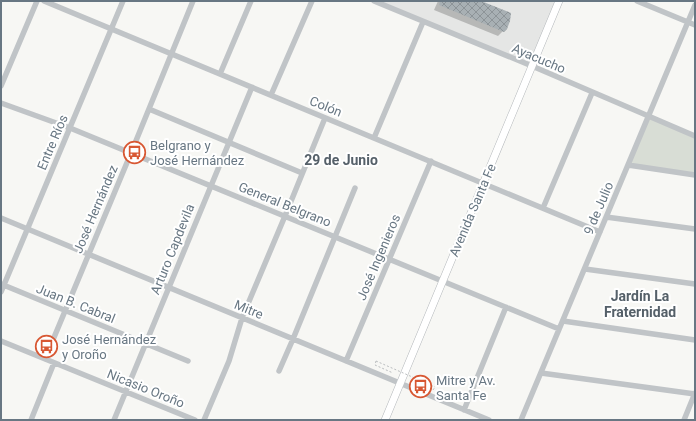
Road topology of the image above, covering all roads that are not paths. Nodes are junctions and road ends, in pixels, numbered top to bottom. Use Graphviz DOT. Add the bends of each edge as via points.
graph roads {
  1 [pos="37,1"];
  2 [pos="44,1"];
  3 [pos="123,1"];
  4 [pos="192,1"];
  5 [pos="251,1"];
  6 [pos="312,1"];
  7 [pos="374,1"];
  8 [pos="559,1"];
  9 [pos="637,1"];
  10 [pos="695,6"];
  11 [pos="423,22"];
  12 [pos="688,22"];
  13 [pos="695,25"];
  14 [pos="112,29"];
  15 [pos="171,54"];
  16 [pos="532,66"];
  17 [pos="220,74"];
  18 [pos="1,86"];
  19 [pos="252,87"];
  20 [pos="592,93"];
  21 [pos="271,95"];
  22 [pos="1,103"];
  23 [pos="149,108"];
  24 [pos="649,116"];
  25 [pos="325,118"];
  26 [pos="70,128"];
  27 [pos="695,136"];
  28 [pos="374,138"];
  29 [pos="228,142"];
  30 [pos="130,153"];
  31 [pos="431,161"];
  32 [pos="628,166"];
  33 [pos="302,173"];
  34 [pos="695,175"];
  35 [pos="483,183"];
  36 [pos="210,186"];
  37 [pos="355,188"];
  38 [pos="543,208"];
  39 [pos="285,216"];
  40 [pos="606,217"];
  41 [pos="1,218"];
  42 [pos="27,229"];
  43 [pos="695,229"];
  44 [pos="600,232"];
  45 [pos="335,237"];
  46 [pos="88,254"];
  47 [pos="389,259"];
  48 [pos="585,269"];
  49 [pos="443,281"];
  50 [pos="2,284"];
  51 [pos="695,284"];
  52 [pos="169,287"];
  53 [pos="1,292"];
  54 [pos="506,307"];
  55 [pos="65,310"];
  56 [pos="242,318"];
  57 [pos="563,321"];
  58 [pos="560,329"];
  59 [pos="293,339"];
  60 [pos="695,340"];
  61 [pos="1,341"];
  62 [pos="146,343"];
  63 [pos="44,359"];
  64 [pos="188,361"];
  65 [pos="346,361"];
  66 [pos="54,363"];
  67 [pos="279,371"];
  68 [pos="541,373"];
  69 [pos="400,383"];
  70 [pos="126,392"];
  71 [pos="695,394"];
  72 [pos="464,410"];
  73 [pos="30,420"];
  74 [pos="114,420"];
  75 [pos="195,420"];
  76 [pos="204,420"];
  77 [pos="385,420"];
  78 [pos="489,420"];
  79 [pos="521,420"];
  80 [pos="684,420"];
  1 -- 18 [label="street"];
  2 -- 14 [label="street, Colón"];
  3 -- 14 [label="street, Entre Ríos"];
  4 -- 15 [label="street, José Hernández"];
  5 -- 17 [label="street"];
  6 -- 21 [label="street"];
  7 -- 11 [label="street, Ayacucho"];
  8 -- 16 [label="main road, Avenida Santa Fe"];
  9 -- 12 [label="street"];
  10 -- 12 [label="street, 9 de Julio"];
  11 -- 16 [label="street, Ayacucho"];
  11 -- 28 [label="street"];
  12 -- 13 [label="street"];
  12 -- 24 [label="street, 9 de Julio"];
  14 -- 15 [label="street, Colón"];
  14 -- 26 [label="street, Entre Ríos"];
  15 -- 17 [label="street, Colón"];
  15 -- 23 [label="street, José Hernández"];
  16 -- 20 [label="street, Ayacucho"];
  16 -- 35 [label="main road, Avenida Santa Fe"];
  17 -- 19 [label="street, Colón"];
  19 -- 21 [label="street, Colón"];
  19 -- 29 [label="street, Arturo Capdevila"];
  20 -- 24 [label="street, Ayacucho"];
  20 -- 38 [label="street"];
  21 -- 25 [label="street, Colón"];
  22 -- 26 [label="street, General Belgrano"];
  23 -- 29 [label="street"];
  23 -- 30 [label="street, José Hernández"];
  24 -- 27 [label="street, Ayacucho"];
  24 -- 32 [label="street, 9 de Julio"];
  25 -- 28 [label="street, Colón"];
  25 -- 33 [label="street"];
  26 -- 30 [label="street, General Belgrano"];
  26 -- 42 [label="street, Entre Ríos"];
  28 -- 31 [label="street, Colón"];
  29 -- 33 [label="street"];
  29 -- 36 [label="street, Arturo Capdevila"];
  30 -- 36 [label="street, General Belgrano"];
  30 -- 46 [label="street, José Hernández"];
  31 -- 35 [label="street, Colón"];
  31 -- 47 [label="street, José Ingenieros"];
  32 -- 34 [label="street"];
  32 -- 40 [label="street, 9 de Julio"];
  33 -- 39 [label="street"];
  35 -- 38 [label="street, Colón"];
  35 -- 49 [label="main road, Avenida Santa Fe"];
  36 -- 39 [label="street, General Belgrano"];
  36 -- 52 [label="street, Arturo Capdevila"];
  37 -- 45 [label="street"];
  38 -- 44 [label="street, Colón"];
  39 -- 45 [label="street, General Belgrano"];
  39 -- 56 [label="street"];
  40 -- 43 [label="street"];
  40 -- 44 [label="street, 9 de Julio"];
  41 -- 42 [label="street, Mitre"];
  42 -- 46 [label="street, Mitre"];
  42 -- 50 [label="street, Entre Ríos"];
  44 -- 48 [label="street, 9 de Julio"];
  45 -- 47 [label="street, General Belgrano"];
  45 -- 59 [label="street"];
  46 -- 52 [label="street, Mitre"];
  46 -- 55 [label="street, José Hernández"];
  47 -- 49 [label="street, General Belgrano"];
  47 -- 65 [label="street, José Ingenieros"];
  48 -- 51 [label="street"];
  48 -- 57 [label="street, 9 de Julio"];
  49 -- 54 [label="street, General Belgrano"];
  49 -- 69 [label="main road, Avenida Santa Fe"];
  50 -- 53 [label="street, Entre Ríos"];
  50 -- 55 [label="street, Juan B. Cabral"];
  52 -- 56 [label="street, Mitre"];
  52 -- 62 [label="street, Arturo Capdevila"];
  54 -- 58 [label="street, General Belgrano"];
  54 -- 72 [label="street"];
  55 -- 62 [label="street, Juan B. Cabral"];
  55 -- 63 [label="street, José Hernández"];
  56 -- 59 [label="street, Mitre"];
  56 -- 76 [label="street" via="229,361"];
  57 -- 58 [label="street, 9 de Julio"];
  57 -- 60 [label="street"];
  58 -- 68 [label="street, 9 de Julio"];
  59 -- 65 [label="street, Mitre"];
  59 -- 67 [label="street"];
  61 -- 63 [label="street, Nicasio Oroño"];
  62 -- 64 [label="street, Juan B. Cabral"];
  62 -- 70 [label="street, Arturo Capdevila"];
  63 -- 66 [label="street, Nicasio Oroño"];
  65 -- 69 [label="street, Mitre"];
  66 -- 70 [label="street, Nicasio Oroño"];
  66 -- 73 [label="street"];
  68 -- 71 [label="street"];
  68 -- 79 [label="street, 9 de Julio"];
  69 -- 72 [label="street, Mitre"];
  69 -- 77 [label="main road, Avenida Santa Fe"];
  70 -- 74 [label="street, Arturo Capdevila"];
  70 -- 75 [label="street, Nicasio Oroño"];
  71 -- 80 [label="street"];
  72 -- 78 [label="street, Mitre"];
}
